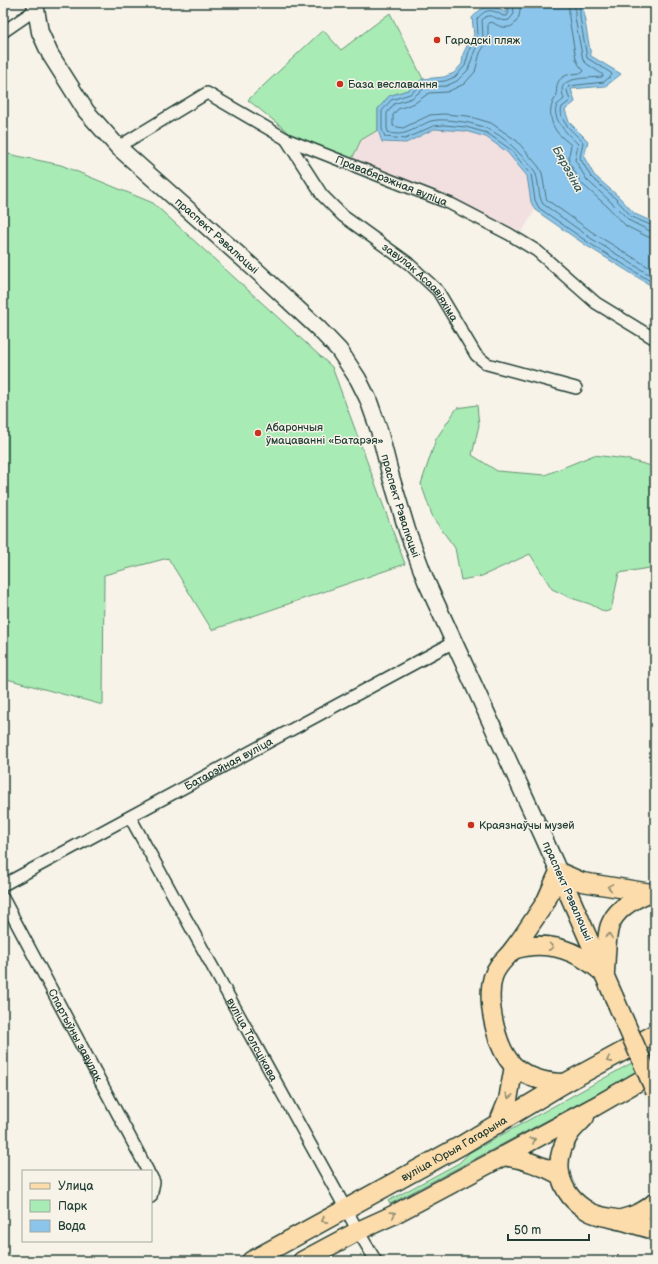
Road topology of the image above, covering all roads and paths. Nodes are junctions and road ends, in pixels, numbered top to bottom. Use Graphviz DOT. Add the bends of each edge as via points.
graph roads {
  1 [pos="35,6"];
  2 [pos="3,32"];
  3 [pos="286,140"];
  4 [pos="118,147"];
  5 [pos="655,339"];
  6 [pos="576,388"];
  7 [pos="454,642"];
  8 [pos="130,817"];
  9 [pos="559,872"];
  10 [pos="3,885"];
  11 [pos="652,893"];
  12 [pos="3,898"];
  13 [pos="513,950"];
  14 [pos="605,975"];
  15 [pos="655,1034"];
  16 [pos="514,1066"];
  17 [pos="655,1072"];
  18 [pos="565,1084"];
  19 [pos="655,1091"];
  20 [pos="594,1107"];
  21 [pos="498,1124"];
  22 [pos="503,1156"];
  23 [pos="147,1170"];
  24 [pos="560,1175"];
  25 [pos="152,1178"];
  26 [pos="152,1192"];
  27 [pos="655,1202"];
  28 [pos="345,1208"];
  29 [pos="618,1220"];
  30 [pos="654,1228"];
  31 [pos="358,1231"];
  32 [pos="251,1261"];
  33 [pos="302,1261"];
  34 [pos="376,1261"];
  1 -- 2 [label="street"];
  1 -- 4 [label="main road, праспект Рэвалюцыі" via="40,32 50,54 86,111"];
  3 -- 4 [label="street, Правабярэжная вуліца" via="207,93"];
  3 -- 5 [label="street, Правабярэжная вуліца" via="451,204 509,234 537,251 596,303"];
  3 -- 6 [label="street, завулак Асаавіяхіма" via="322,195 342,216 408,263 438,291 476,355 487,364"];
  4 -- 7 [label="main road, праспект Рэвалюцыі" via="258,272 339,350 368,400 407,530 426,581"];
  7 -- 8 [label="street, Батарэйная вуліца"];
  7 -- 9 [label="main road, праспект Рэвалюцыі"];
  8 -- 10 [label="street, Батарэйная вуліца"];
  8 -- 28 [label="street, вуліца Толсцікава"];
  11 -- 9 [label="main road, one-way" via="582,882"];
  9 -- 13 [label="main road" via="546,901"];
  9 -- 14 [label="main road, праспект Рэвалюцыі"];
  14 -- 11 [label="main road, one-way" via="610,924 626,905"];
  12 -- 23 [label="street, Спартыўны завулак"];
  13 -- 14 [label="main road, one-way" via="537,945 562,949 591,962"];
  13 -- 16 [label="main road" via="498,966 493,977 490,1005 503,1049"];
  14 -- 19 [label="main road, праспект Рэвалюцыі, bridge"];
  15 -- 18 [label="main road, вуліца Юрыя Гагарына, one-way"];
  16 -- 18 [label="main road" via="541,1080"];
  16 -- 21 [label="main road, one-way" via="508,1100"];
  17 -- 20 [label="main road"];
  18 -- 21 [label="main road, вуліца Юрыя Гагарына"];
  22 -- 20 [label="main road, one-way"];
  20 -- 24 [label="main road" via="572,1130 564,1145"];
  21 -- 28 [label="main road, вуліца Юрыя Гагарына"];
  22 -- 24 [label="main road" via="532,1162"];
  31 -- 22 [label="main road, one-way"];
  24 -- 29 [label="main road" via="565,1190 575,1202 602,1218"];
  25 -- 26 [label="street"];
  27 -- 29 [label="main road" via="634,1216"];
  28 -- 31 [label="street, вуліца Толсцікава"];
  28 -- 32 [label="main road, вуліца Юрыя Гагарына, one-way"];
  29 -- 30 [label="main road"];
  31 -- 33 [label="main road"];
  31 -- 34 [label="street, вуліца Толсцікава"];
}
